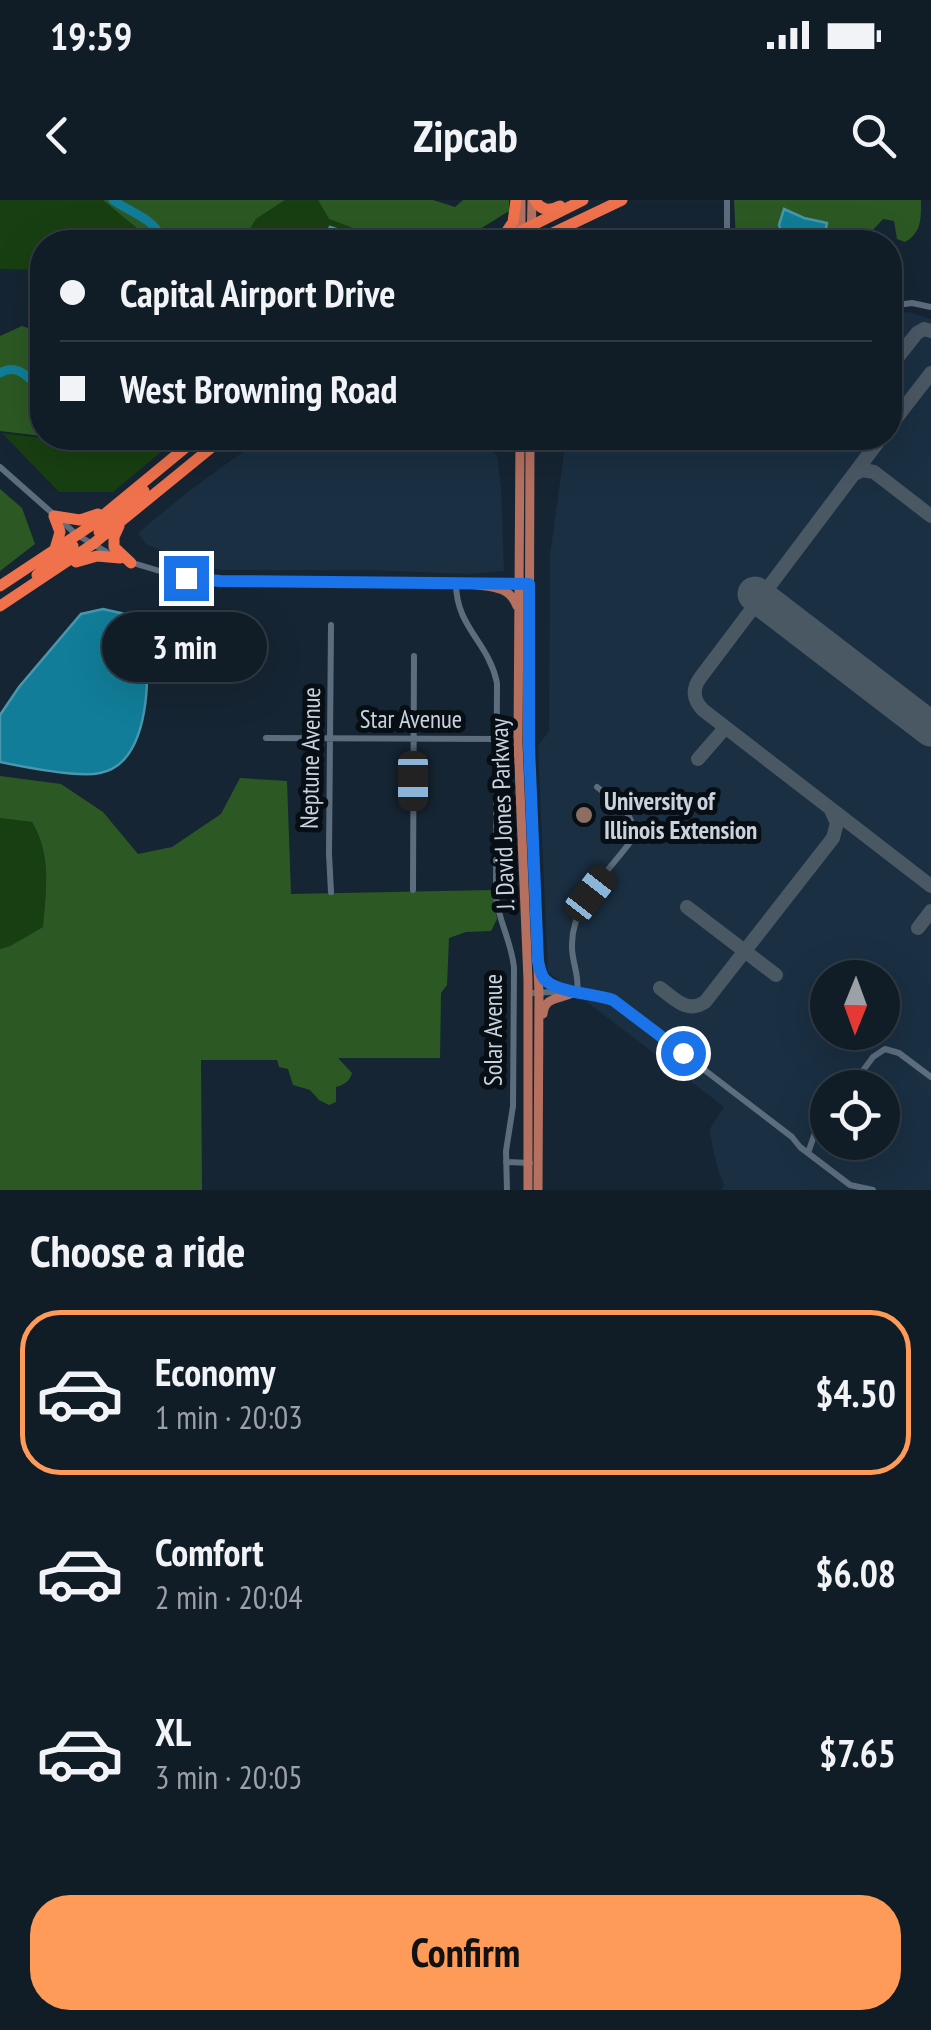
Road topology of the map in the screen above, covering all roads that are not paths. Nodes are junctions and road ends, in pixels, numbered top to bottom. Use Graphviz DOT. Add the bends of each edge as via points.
graph roads {
  1 [pos="518,200"];
  2 [pos="533,200"];
  3 [pos="573,200"];
  4 [pos="583,200"];
  5 [pos="727,200"];
  6 [pos="615,202"];
  7 [pos="507,230"];
  8 [pos="523,230"];
  9 [pos="525,230"];
  10 [pos="529,230"];
  11 [pos="560,230"];
  12 [pos="727,230"];
  13 [pos="902,304"];
  14 [pos="931,306"];
  15 [pos="182,450"];
  16 [pos="209,450"];
  17 [pos="520,450"];
  18 [pos="530,450"];
  19 [pos="180,452"];
  20 [pos="0,466"];
  21 [pos="140,485"];
  22 [pos="54,516"];
  23 [pos="122,522"];
  24 [pos="77,535"];
  25 [pos="92,544"];
  26 [pos="52,553"];
  27 [pos="125,560"];
  28 [pos="461,583"];
  29 [pos="524,584"];
  30 [pos="0,586"];
  31 [pos="25,590"];
  32 [pos="0,603"];
  33 [pos="518,610"];
  34 [pos="330,625"];
  35 [pos="414,656"];
  36 [pos="266,738"];
  37 [pos="330,739"];
  38 [pos="413,739"];
  39 [pos="497,739"];
  40 [pos="596,787"];
  41 [pos="412,890"];
  42 [pos="331,892"];
  43 [pos="538,961"];
  44 [pos="576,992"];
  45 [pos="533,993"];
  46 [pos="863,1070"];
  47 [pos="931,1077"];
  48 [pos="539,1078"];
  49 [pos="810,1135"];
  50 [pos="792,1137"];
  51 [pos="810,1147"];
  52 [pos="808,1153"];
  53 [pos="506,1162"];
  54 [pos="533,1163"];
  55 [pos="508,1190"];
  56 [pos="528,1190"];
  57 [pos="538,1190"];
  58 [pos="873,1190"];
  1 -- 7 [label="highway"];
  1 -- 8 [label="main road"];
  2 -- 3 [label="highway" via="551,210"];
  2 -- 9 [label="main road"];
  4 -- 10 [label="highway"];
  5 -- 12 [label="street"];
  6 -- 11 [label="highway"];
  13 -- 14 [label="street"];
  15 -- 19 [label="highway"];
  16 -- 23 [label="highway"];
  17 -- 29 [label="main road, J. David Jones Parkway"];
  18 -- 29 [label="main road, J. David Jones Parkway"];
  19 -- 21 [label="highway"];
  19 -- 25 [label="highway"];
  20 -- 22 [label="street"];
  21 -- 22 [label="highway" via="92,517"];
  21 -- 24 [label="highway"];
  22 -- 24 [label="street"];
  22 -- 26 [label="highway" via="60,537"];
  23 -- 25 [label="highway"];
  23 -- 27 [label="highway" via="113,544"];
  24 -- 25 [label="street"];
  24 -- 26 [label="highway"];
  24 -- 32 [label="highway" via="72,548"];
  25 -- 27 [label="street"];
  25 -- 31 [label="highway"];
  26 -- 30 [label="highway"];
  27 -- 28 [label="street" via="208,580"];
  27 -- 31 [label="highway" via="82,559"];
  28 -- 29 [label="street"];
  28 -- 33 [label="main road" via="506,590"];
  28 -- 39 [label="street, Solar Avenue" via="456,594 462,618 494,671"];
  29 -- 33 [label="main road, J. David Jones Parkway"];
  29 -- 43 [label="main road, J. David Jones Parkway"];
  31 -- 32 [label="highway"];
  33 -- 45 [label="main road, J. David Jones Parkway" via="518,759"];
  34 -- 37 [label="street, Neptune Avenue"];
  35 -- 38 [label="street"];
  36 -- 37 [label="street, Star Avenue"];
  37 -- 38 [label="street, Star Avenue"];
  37 -- 42 [label="street, Neptune Avenue"];
  38 -- 39 [label="street, Star Avenue"];
  38 -- 41 [label="street"];
  39 -- 53 [label="street, Solar Avenue" via="496,896 514,968"];
  40 -- 44 [label="street" via="628,814 634,834 577,917"];
  43 -- 44 [label="main road" via="547,982"];
  43 -- 45 [label="main road, J. David Jones Parkway"];
  44 -- 45 [label="street"];
  44 -- 48 [label="main road" via="544,1007"];
  44 -- 50 [label="street" via="617,1003"];
  45 -- 48 [label="main road, J. David Jones Parkway"];
  45 -- 54 [label="main road, J. David Jones Parkway"];
  46 -- 47 [label="street" via="885,1049"];
  48 -- 54 [label="main road, J. David Jones Parkway"];
  49 -- 50 [label="street"];
  50 -- 52 [label="street"];
  51 -- 52 [label="street"];
  52 -- 58 [label="street" via="850,1185"];
  53 -- 54 [label="street"];
  53 -- 55 [label="street, Solar Avenue"];
  54 -- 56 [label="main road, J. David Jones Parkway"];
  54 -- 57 [label="main road, J. David Jones Parkway"];
}
